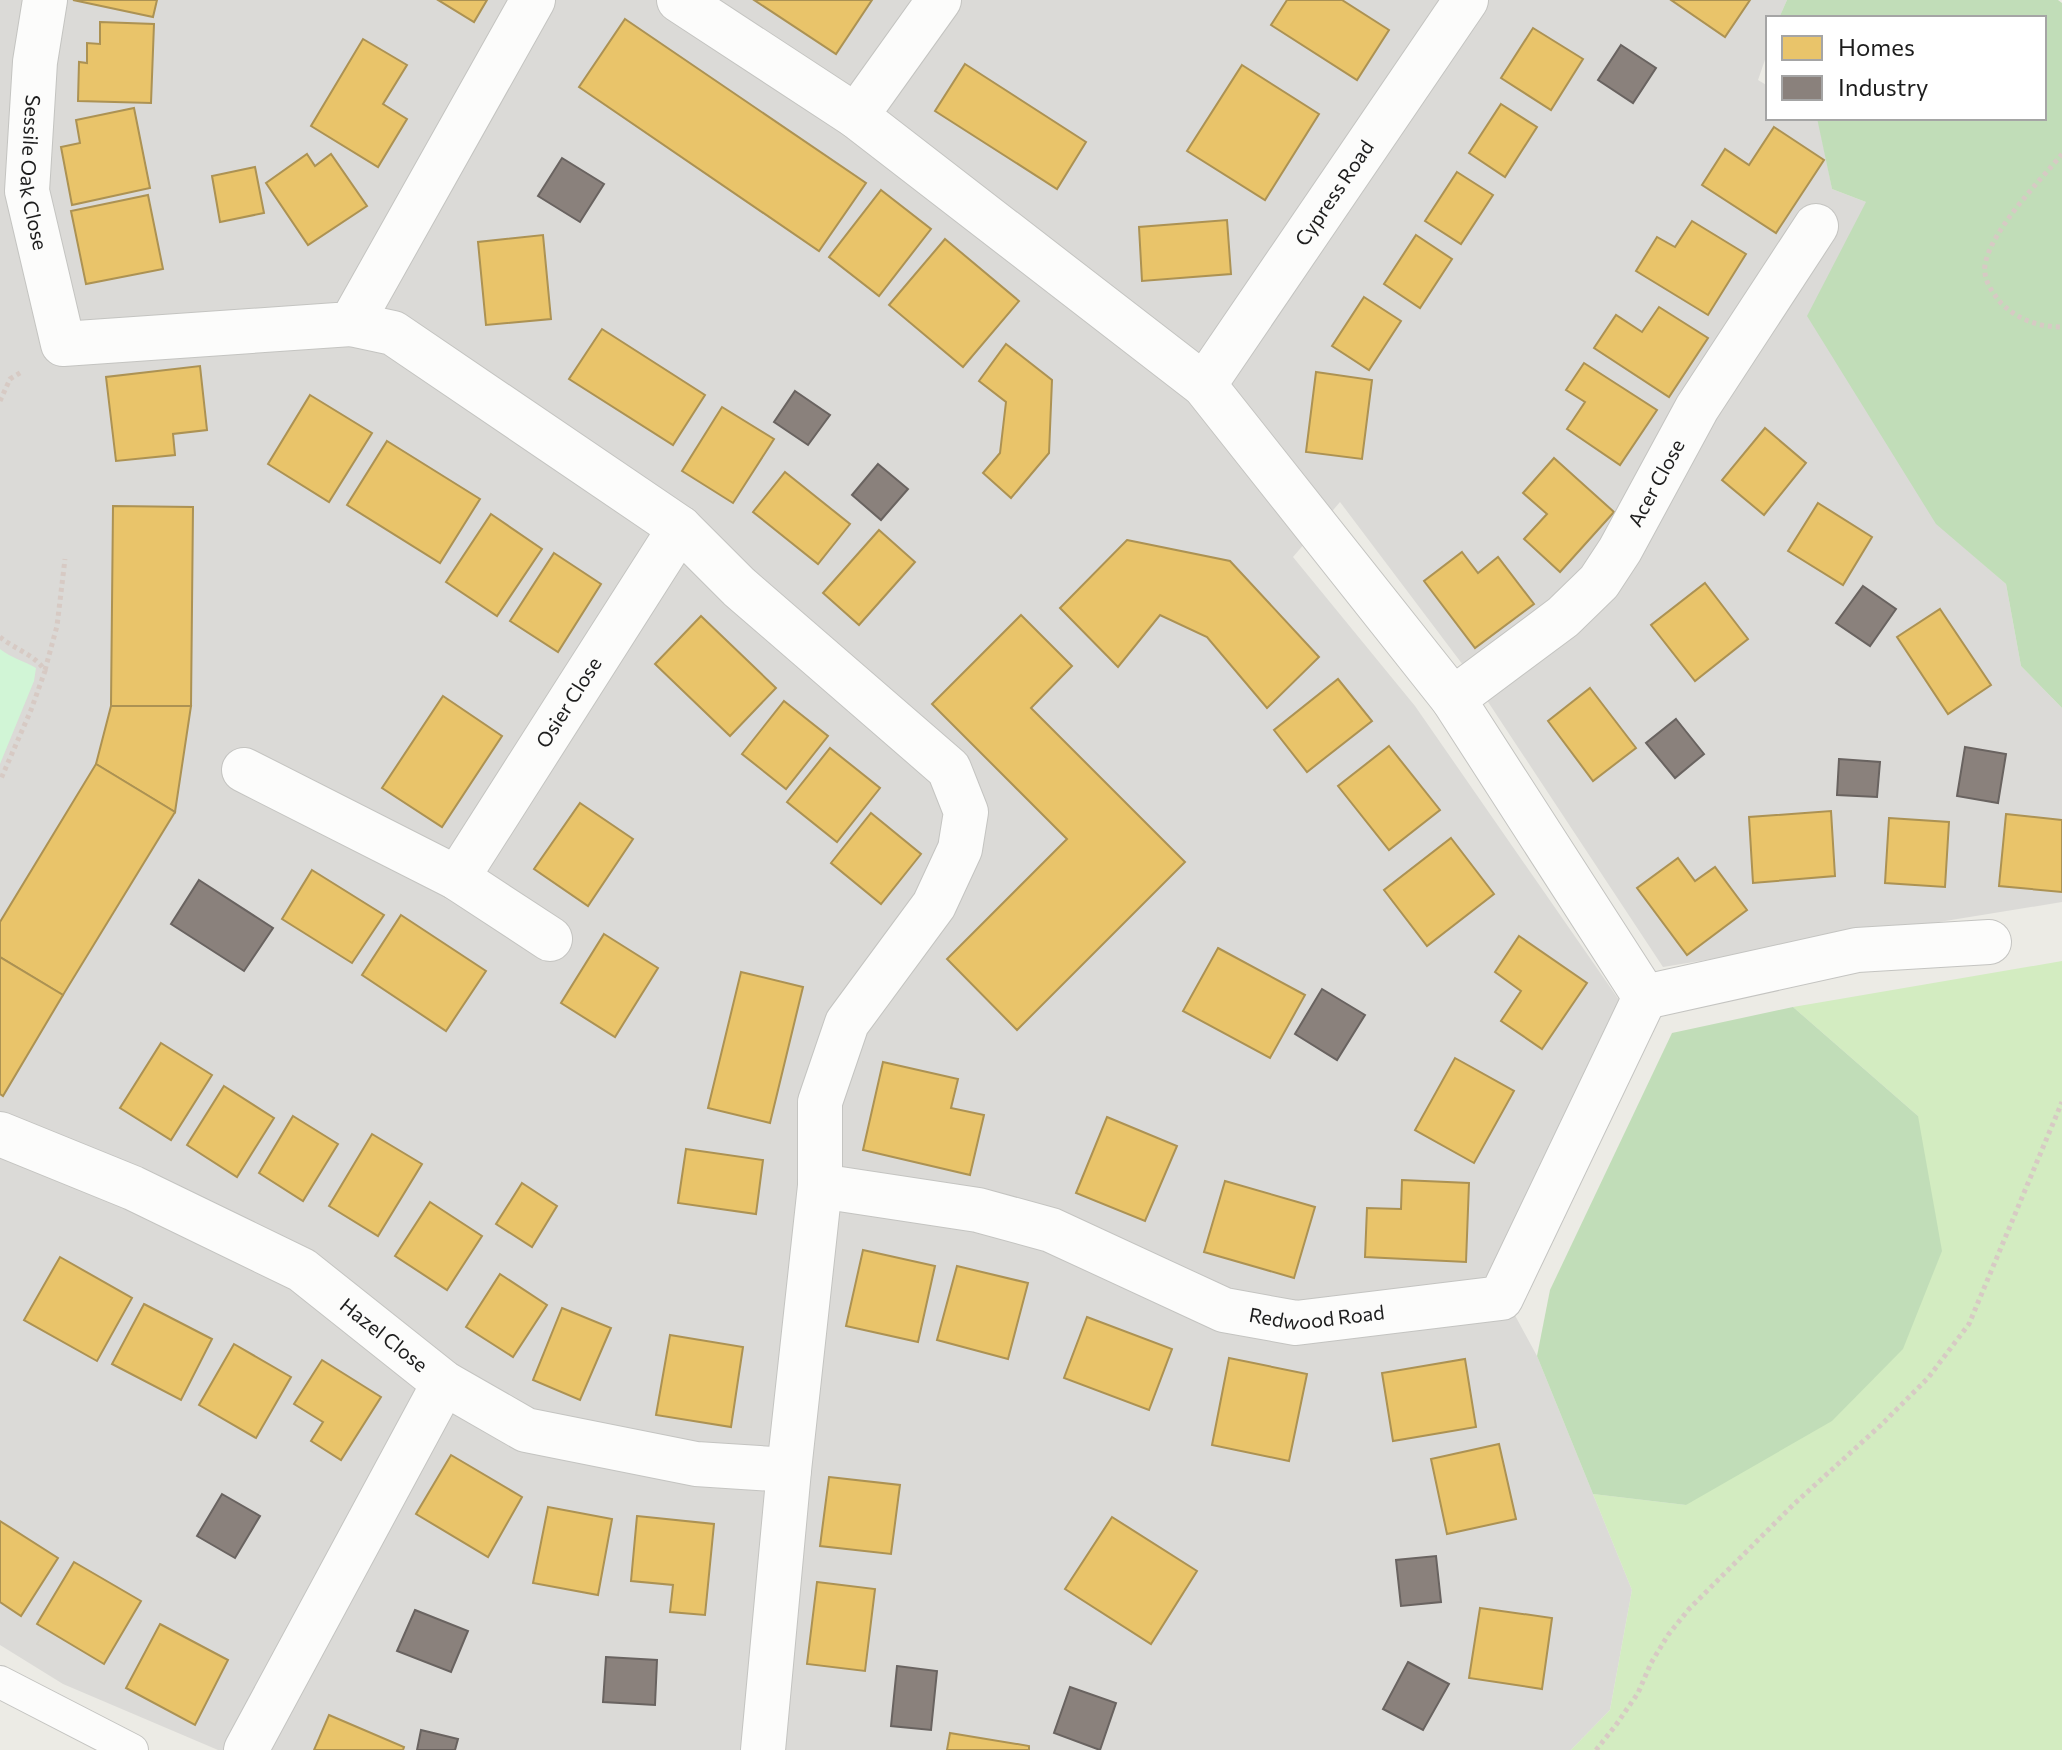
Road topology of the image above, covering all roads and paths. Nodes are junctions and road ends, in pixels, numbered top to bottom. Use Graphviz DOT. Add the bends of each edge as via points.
graph roads {
  1 [pos="45,0"];
  2 [pos="533,0"];
  3 [pos="679,0"];
  4 [pos="939,0"];
  5 [pos="1466,0"];
  6 [pos="856,116"];
  7 [pos="2062,154"];
  8 [pos="1816,226"];
  9 [pos="351,324"];
  10 [pos="2062,327"];
  11 [pos="1204,385"];
  12 [pos="680,528"];
  13 [pos="65,559"];
  14 [pos="0,637"];
  15 [pos="45,671"];
  16 [pos="1453,699"];
  17 [pos="244,770"];
  18 [pos="0,781"];
  19 [pos="457,878"];
  20 [pos="550,939"];
  21 [pos="1989,942"];
  22 [pos="1645,997"];
  23 [pos="2062,1102"];
  24 [pos="0,1134"];
  25 [pos="820,1186"];
  26 [pos="444,1383"];
  27 [pos="789,1470"];
  28 [pos="0,1682"];
  29 [pos="132,1750"];
  30 [pos="246,1750"];
  31 [pos="763,1750"];
  32 [pos="1596,1750"];
  1 -- 9 [label="street, Sessile Oak Close" via="35,62 27,191 63,344"];
  2 -- 9 [label="street"];
  3 -- 6 [label="street"];
  4 -- 6 [label="street"];
  5 -- 11 [label="street, Cypress Road"];
  6 -- 11 [label="street"];
  7 -- 10 [label="path" via="2006,223 1984,267 1990,290 2006,308 2036,325"];
  8 -- 16 [label="street, Acer Close" via="1697,408 1599,582 1563,617"];
  9 -- 12 [label="street" via="393,333"];
  11 -- 16 [label="street"];
  12 -- 19 [label="street, Osier Close"];
  12 -- 25 [label="street" via="739,587 949,769 966,812 960,849 934,905 847,1023 820,1102"];
  13 -- 15 [label="path"];
  14 -- 15 [label="path"];
  15 -- 18 [label="path"];
  16 -- 22 [label="street"];
  17 -- 19 [label="street"];
  19 -- 20 [label="street"];
  21 -- 22 [label="street" via="1857,950"];
  22 -- 25 [label="street, Redwood Road" via="1501,1298 1296,1323 1224,1310 1051,1230 978,1210"];
  23 -- 32 [label="path" via="1963,1333 1928,1378 1689,1609"];
  24 -- 26 [label="street, Hazel Close" via="133,1188 302,1270"];
  25 -- 27 [label="street"];
  26 -- 27 [label="street, Hazel Close" via="526,1430 696,1464"];
  26 -- 30 [label="street"];
  27 -- 31 [label="street"];
  28 -- 29 [label="lane"];
}
